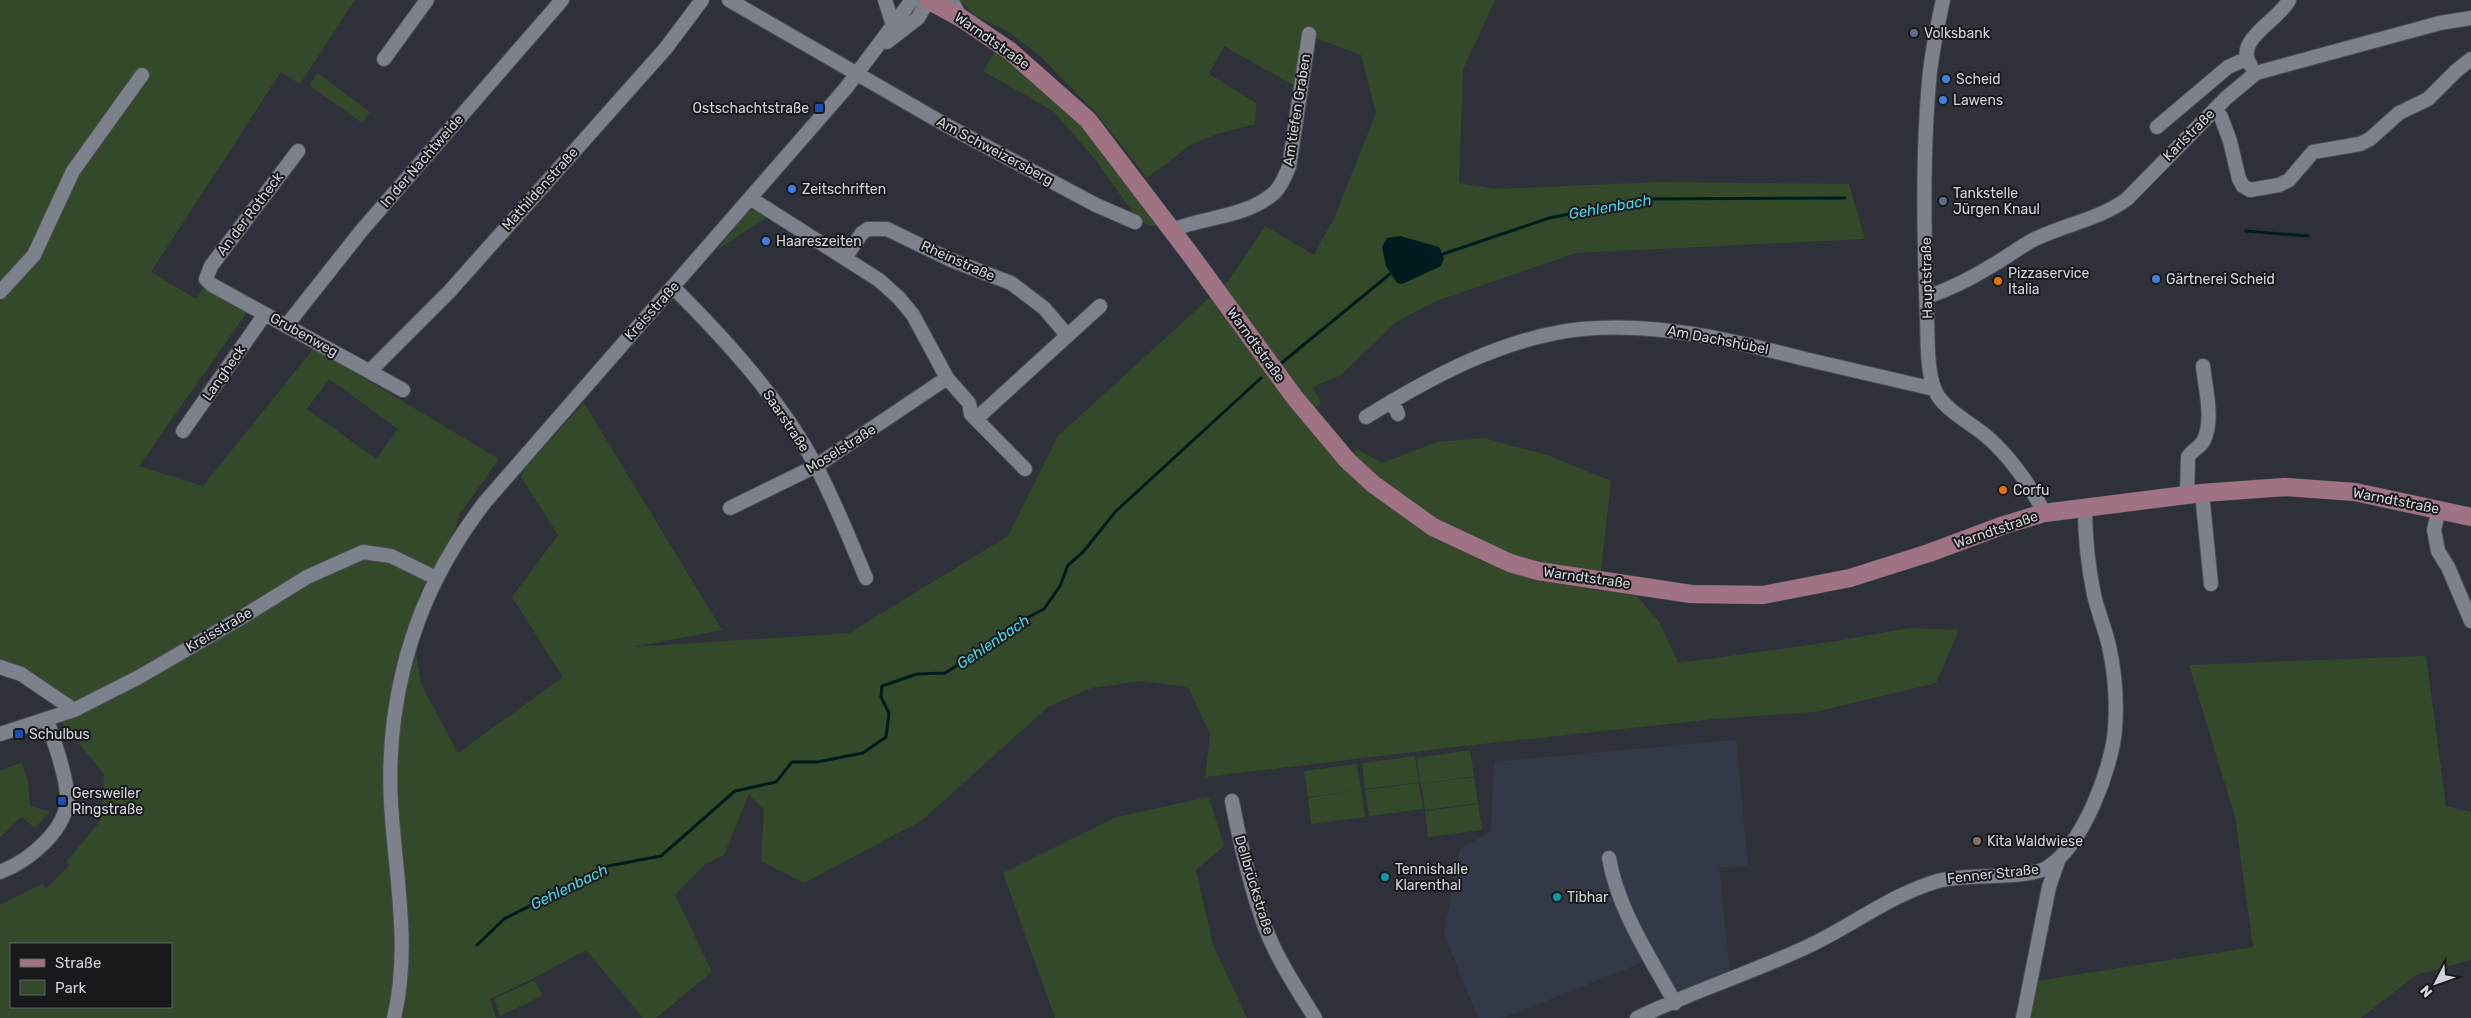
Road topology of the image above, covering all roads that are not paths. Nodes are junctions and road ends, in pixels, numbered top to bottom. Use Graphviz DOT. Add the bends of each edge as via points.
graph roads {
  1 [pos="427,0"];
  2 [pos="562,0"];
  3 [pos="702,0"];
  4 [pos="729,0"];
  5 [pos="885,0"];
  6 [pos="912,0"];
  7 [pos="928,0"];
  8 [pos="951,0"];
  9 [pos="1943,0"];
  10 [pos="2289,0"];
  11 [pos="961,18"];
  12 [pos="2471,18"];
  13 [pos="893,25"];
  14 [pos="1309,34"];
  15 [pos="876,50"];
  16 [pos="384,59"];
  17 [pos="2246,59"];
  18 [pos="2471,59"];
  19 [pos="2256,73"];
  20 [pos="142,75"];
  21 [pos="856,75"];
  22 [pos="2215,109"];
  23 [pos="2157,127"];
  24 [pos="298,151"];
  25 [pos="750,198"];
  26 [pos="1135,222"];
  27 [pos="1172,230"];
  28 [pos="845,258"];
  29 [pos="206,280"];
  30 [pos="673,287"];
  31 [pos="0,292"];
  32 [pos="1926,297"];
  33 [pos="1100,306"];
  34 [pos="265,314"];
  35 [pos="286,326"];
  36 [pos="1067,335"];
  37 [pos="2203,366"];
  38 [pos="370,371"];
  39 [pos="947,378"];
  40 [pos="1934,389"];
  41 [pos="403,390"];
  42 [pos="1366,417"];
  43 [pos="976,419"];
  44 [pos="183,432"];
  45 [pos="816,466"];
  46 [pos="1025,469"];
  47 [pos="2195,494"];
  48 [pos="730,508"];
  49 [pos="2085,508"];
  50 [pos="2439,508"];
  51 [pos="2044,513"];
  52 [pos="2471,517"];
  53 [pos="436,578"];
  54 [pos="866,578"];
  55 [pos="2211,584"];
  56 [pos="2471,621"];
  57 [pos="0,667"];
  58 [pos="74,710"];
  59 [pos="47,719"];
  60 [pos="0,734"];
  61 [pos="1232,800"];
  62 [pos="1609,858"];
  63 [pos="2059,858"];
  64 [pos="0,872"];
  65 [pos="1675,1003"];
  66 [pos="394,1018"];
  67 [pos="1315,1018"];
  68 [pos="1637,1018"];
  69 [pos="2023,1018"];
  1 -- 16 [label="street"];
  2 -- 35 [label="street, In der Nachtweide" via="362,230"];
  3 -- 38 [label="street, Mathildenstraße" via="666,48 455,284"];
  4 -- 21 [label="street"];
  5 -- 13 [label="street"];
  6 -- 13 [label="street, Kreisstraße"];
  7 -- 11 [label="main road, Warndtstraße"];
  7 -- 15 [label="street, Kreisstraße" via="918,18"];
  8 -- 11 [label="street"];
  9 -- 32 [label="street, Hauptstraße" via="1930,68 1927,108"];
  10 -- 17 [label="street" via="2250,41"];
  11 -- 27 [label="main road, Warndtstraße" via="1010,50 1088,120"];
  12 -- 19 [label="street, Karlstraße" via="2440,23"];
  13 -- 15 [label="street, Kreisstraße"];
  14 -- 27 [label="street, Am tiefen Graben" via="1289,167 1284,180 1274,193 1250,207"];
  15 -- 21 [label="street, Kreisstraße"];
  17 -- 19 [label="street"];
  17 -- 23 [label="street, Karlstraße" via="2228,67"];
  18 -- 22 [label="street" via="2428,99 2399,113 2370,139 2360,144 2313,152 2289,180 2279,185 2250,190 2243,186 2230,141"];
  19 -- 22 [label="street, Karlstraße"];
  20 -- 31 [label="street" via="73,171 34,255"];
  21 -- 25 [label="street, Kreisstraße"];
  21 -- 26 [label="street, Am Schweizersberg" via="1096,205"];
  22 -- 32 [label="street, Karlstraße" via="2115,208 2033,240 1966,281"];
  24 -- 29 [label="street, An der Rotheck" via="211,266"];
  25 -- 28 [label="street"];
  25 -- 30 [label="street, Kreisstraße"];
  27 -- 51 [label="main road, Warndtstraße" via="1300,405 1347,460 1378,488 1433,527 1510,563 1538,571 1691,594 1763,595 1850,578"];
  28 -- 36 [label="street, Rheinstraße" via="868,229 887,229 951,260 1011,283 1044,308"];
  28 -- 39 [label="street" via="879,280 899,298 913,315"];
  29 -- 34 [label="street, Grubenweg"];
  30 -- 45 [label="street, Saarstraße" via="767,393"];
  30 -- 53 [label="street, Kreisstraße" via="485,502"];
  32 -- 40 [label="street, Hauptstraße"];
  33 -- 36 [label="street"];
  34 -- 35 [label="street, Grubenweg"];
  34 -- 44 [label="street, Langheck"];
  35 -- 38 [label="street, Grubenweg"];
  36 -- 43 [label="street"];
  37 -- 47 [label="street" via="2208,418 2206,431 2203,441 2188,456"];
  38 -- 41 [label="street, Grubenweg"];
  39 -- 43 [label="street" via="969,403 971,414"];
  39 -- 45 [label="street, Moselstraße"];
  40 -- 42 [label="street, Am Dachshübel" via="1701,334 1658,328 1581,329 1543,336 1457,366 1395,407"];
  40 -- 51 [label="street" via="1946,405 1986,436 2002,454 2036,496"];
  43 -- 46 [label="street"];
  45 -- 48 [label="street, Moselstraße"];
  45 -- 54 [label="street, Saarstraße"];
  47 -- 49 [label="main road, Warndtstraße"];
  47 -- 50 [label="main road, Warndtstraße" via="2254,488 2319,489 2355,492"];
  47 -- 55 [label="street"];
  49 -- 51 [label="main road, Warndtstraße"];
  49 -- 63 [label="street, Fenner Straße" via="2085,543 2094,595 2109,646 2115,691 2115,728 2112,754 2101,789 2073,840"];
  50 -- 52 [label="main road, Warndtstraße"];
  50 -- 56 [label="street" via="2434,530 2437,545"];
  53 -- 58 [label="street, Kreisstraße" via="391,556 363,552 307,577 139,677"];
  53 -- 66 [label="street, Kreisstraße" via="402,670 395,711 391,801 402,933"];
  57 -- 58 [label="street" via="21,674"];
  58 -- 59 [label="street, Kreisstraße"];
  59 -- 60 [label="street, Kreisstraße"];
  59 -- 64 [label="street" via="67,794 64,813 40,845 18,863"];
  61 -- 67 [label="street, Dellbrückstraße" via="1243,853 1265,928"];
  62 -- 65 [label="street" via="1620,900"];
  63 -- 65 [label="street, Fenner Straße" via="2047,868 2030,873 1939,880 1909,892 1803,949"];
  63 -- 69 [label="street" via="2049,887"];
  65 -- 68 [label="street, Fenner Straße"];
}
